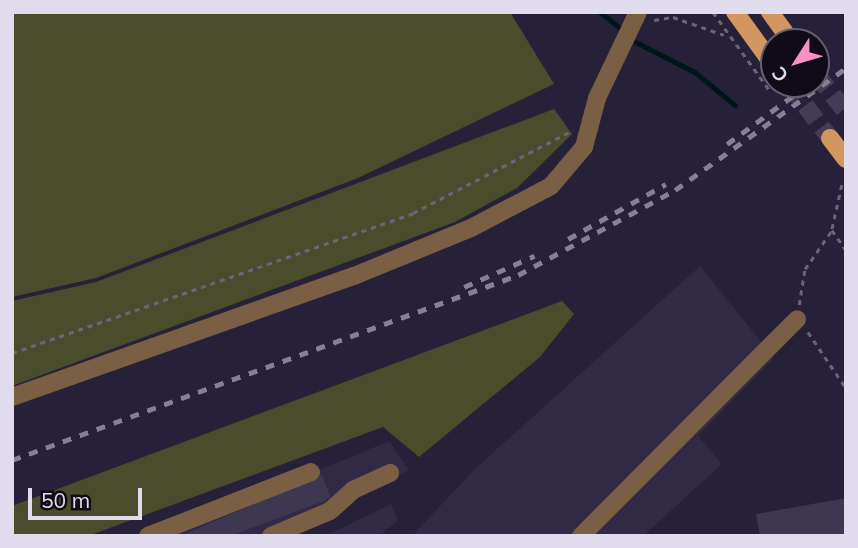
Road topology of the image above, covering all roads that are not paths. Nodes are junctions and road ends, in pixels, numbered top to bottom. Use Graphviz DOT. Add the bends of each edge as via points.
graph roads {
  1 [pos="736,12"];
  2 [pos="770,12"];
  3 [pos="635,17"];
  4 [pos="782,28"];
  5 [pos="760,46"];
  6 [pos="830,138"];
  7 [pos="846,159"];
  8 [pos="797,319"];
  9 [pos="12,397"];
  10 [pos="311,471"];
  11 [pos="390,473"];
  12 [pos="148,536"];
  13 [pos="271,536"];
  14 [pos="581,536"];
  1 -- 5 [label="main road"];
  2 -- 4 [label="main road"];
  3 -- 9 [label="lane" via="573,164 551,186 471,228"];
  6 -- 7 [label="main road"];
  8 -- 14 [label="lane"];
  10 -- 12 [label="lane"];
  11 -- 13 [label="lane" via="354,490 330,510"];
}
